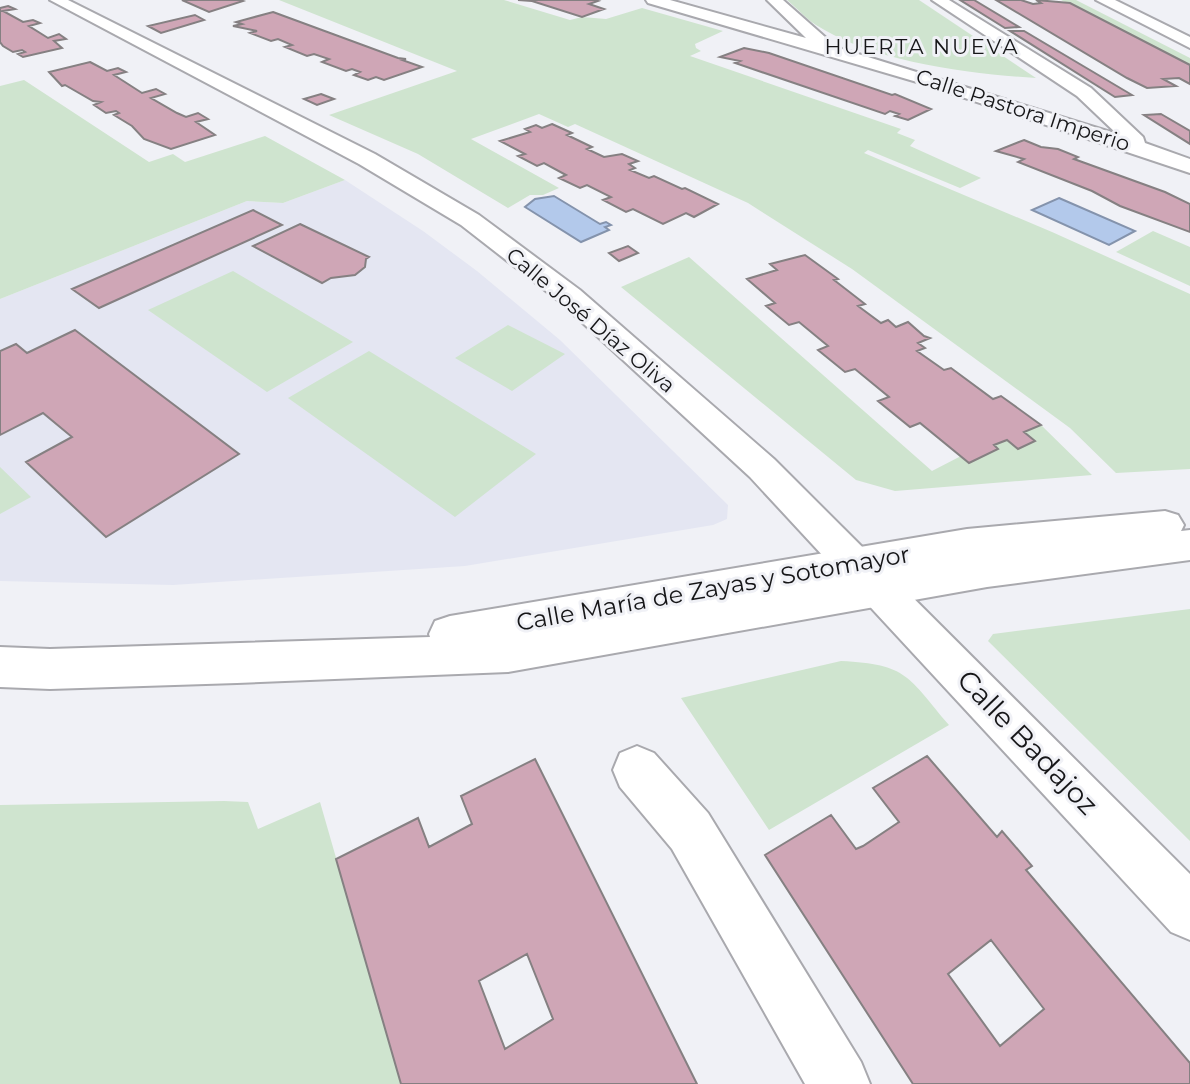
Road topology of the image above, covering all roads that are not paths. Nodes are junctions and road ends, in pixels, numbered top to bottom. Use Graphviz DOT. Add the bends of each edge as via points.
graph roads {
  1 [pos="57,0"];
  2 [pos="653,0"];
  3 [pos="774,0"];
  4 [pos="939,0"];
  5 [pos="1103,0"];
  6 [pos="788,12"];
  7 [pos="737,23"];
  8 [pos="1190,43"];
  9 [pos="826,47"];
  10 [pos="1084,92"];
  11 [pos="1008,103"];
  12 [pos="1144,149"];
  13 [pos="1190,166"];
  14 [pos="1190,525"];
  15 [pos="1190,545"];
  16 [pos="866,575"];
  17 [pos="0,667"];
  18 [pos="637,770"];
  19 [pos="1190,913"];
  20 [pos="839,1084"];
  1 -- 16 [label="street, Calle José Díaz Oliva" via="367,159 470,220 570,296 762,468"];
  2 -- 7 [label="street, Calle Pastora Imperio"];
  3 -- 6 [label="street"];
  4 -- 10 [label="street"];
  5 -- 8 [label="street"];
  6 -- 7 [label="street" via="779,19"];
  6 -- 9 [label="street"];
  7 -- 9 [label="street, Calle Pastora Imperio"];
  9 -- 11 [label="street, Calle Pastora Imperio"];
  10 -- 11 [label="street" via="1076,103 1038,107"];
  10 -- 12 [label="street"];
  11 -- 12 [label="street, Calle Pastora Imperio"];
  12 -- 13 [label="street, Calle Pastora Imperio"];
  14 -- 16 [label="street, Calle María de Zayas y Sotomayor" via="967,544"];
  15 -- 16 [label="street, Calle María de Zayas y Sotomayor" via="987,571"];
  16 -- 17 [label="street, Calle María de Zayas y Sotomayor" via="729,617 508,653 237,664"];
  16 -- 19 [label="street, Calle Badajoz"];
  18 -- 20 [label="street" via="690,831"];
}
